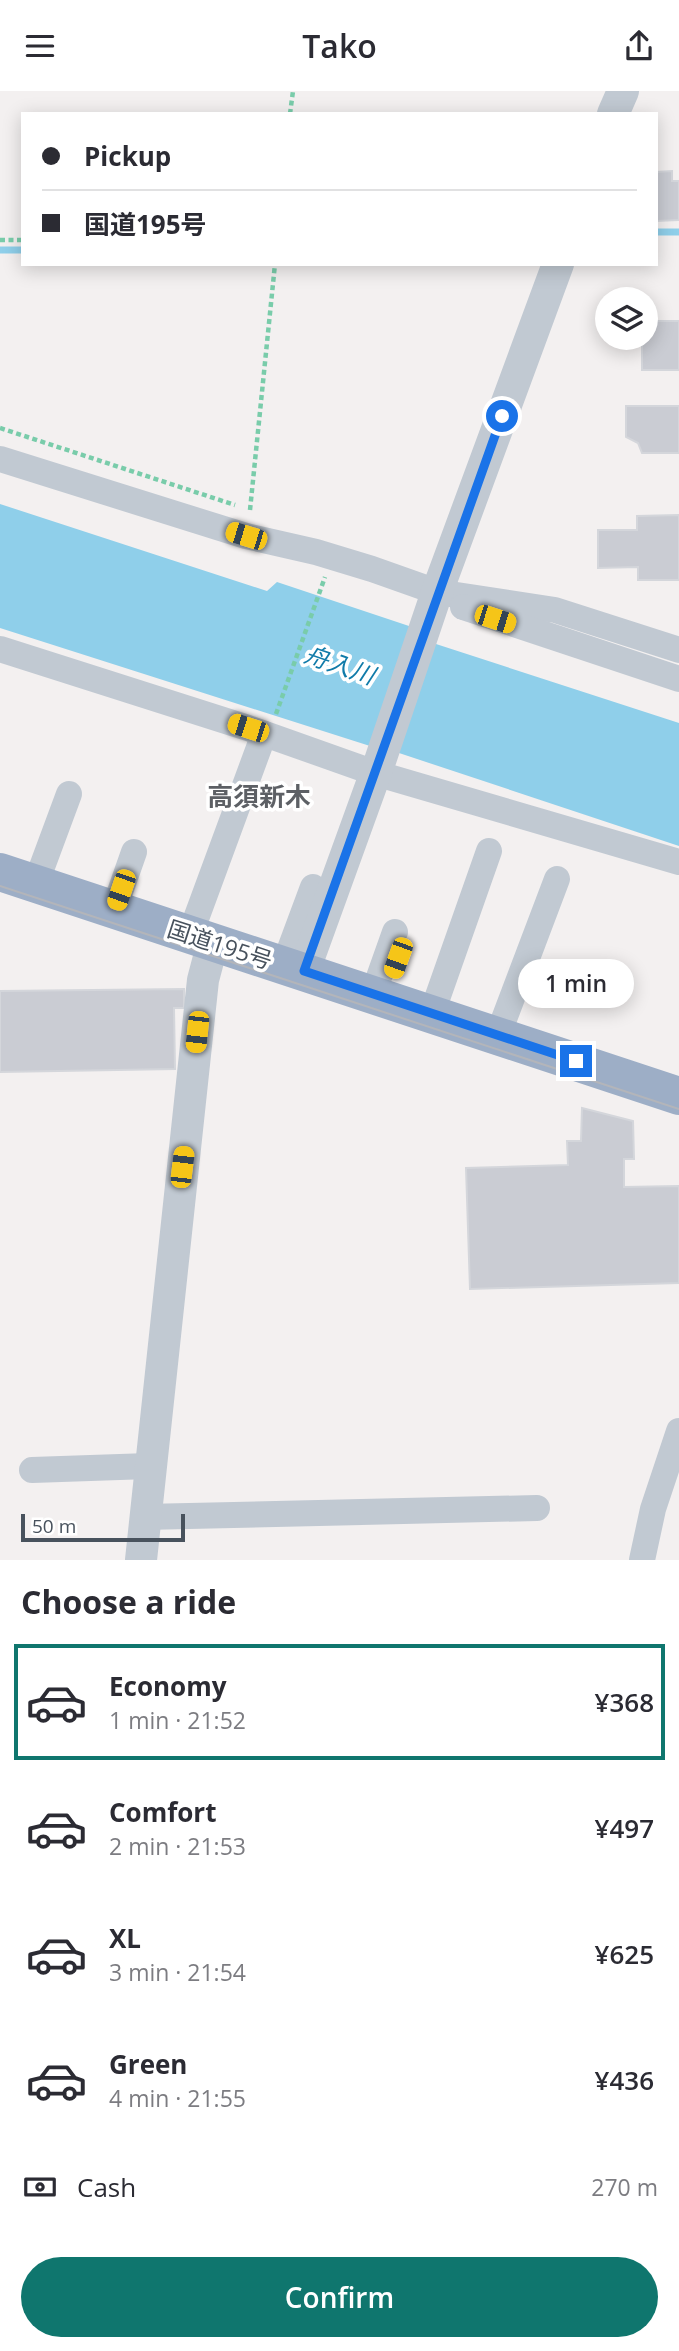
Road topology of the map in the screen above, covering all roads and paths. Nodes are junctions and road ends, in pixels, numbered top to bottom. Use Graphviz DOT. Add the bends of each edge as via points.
graph roads {
  1 [pos="293,91"];
  2 [pos="623,91"];
  3 [pos="290,112"];
  4 [pos="614,112"];
  5 [pos="0,240"];
  6 [pos="21,240"];
  7 [pos="275,266"];
  8 [pos="557,266"];
  9 [pos="0,459"];
  10 [pos="250,510"];
  11 [pos="329,567"];
  12 [pos="435,598"];
  13 [pos="0,649"];
  14 [pos="679,650"];
  15 [pos="679,680"];
  16 [pos="270,725"];
  17 [pos="378,767"];
  18 [pos="69,794"];
  19 [pos="489,851"];
  20 [pos="134,852"];
  21 [pos="679,862"];
  22 [pos="0,871"];
  23 [pos="557,879"];
  24 [pos="36,883"];
  25 [pos="313,887"];
  26 [pos="114,909"];
  27 [pos="400,935"];
  28 [pos="202,939"];
  29 [pos="294,968"];
  30 [pos="378,996"];
  31 [pos="432,1013"];
  32 [pos="498,1035"];
  33 [pos="679,1096"];
  34 [pos="679,1431"];
  35 [pos="149,1466"];
  36 [pos="32,1471"];
  37 [pos="537,1508"];
  38 [pos="144,1517"];
  39 [pos="141,1560"];
  40 [pos="642,1560"];
  1 -- 3 [label="path"];
  2 -- 4 [label="street"];
  5 -- 6 [label="path"];
  7 -- 10 [label="path"];
  8 -- 12 [label="street"];
  9 -- 12 [label="street" via="246,536 372,569"];
  11 -- 16 [label="path"];
  12 -- 14 [label="street" via="555,610"];
  12 -- 15 [label="street"];
  12 -- 17 [label="street"];
  13 -- 16 [label="street"];
  16 -- 17 [label="street"];
  16 -- 28 [label="street"];
  17 -- 21 [label="street"];
  17 -- 29 [label="street"];
  18 -- 24 [label="street"];
  19 -- 31 [label="street"];
  20 -- 26 [label="street"];
  22 -- 24 [label="highway, 国道195号"];
  23 -- 32 [label="street"];
  24 -- 26 [label="highway, 国道195号"];
  25 -- 29 [label="street"];
  26 -- 28 [label="highway, 国道195号"];
  27 -- 30 [label="street"];
  28 -- 29 [label="highway, 国道195号"];
  28 -- 35 [label="street" via="203,980"];
  29 -- 30 [label="highway, 国道195号"];
  30 -- 31 [label="highway, 国道195号"];
  31 -- 32 [label="highway, 国道195号"];
  32 -- 33 [label="highway, 国道195号"];
  34 -- 40 [label="street"];
  35 -- 36 [label="street"];
  35 -- 38 [label="street"];
  37 -- 38 [label="street"];
  38 -- 39 [label="street"];
}
